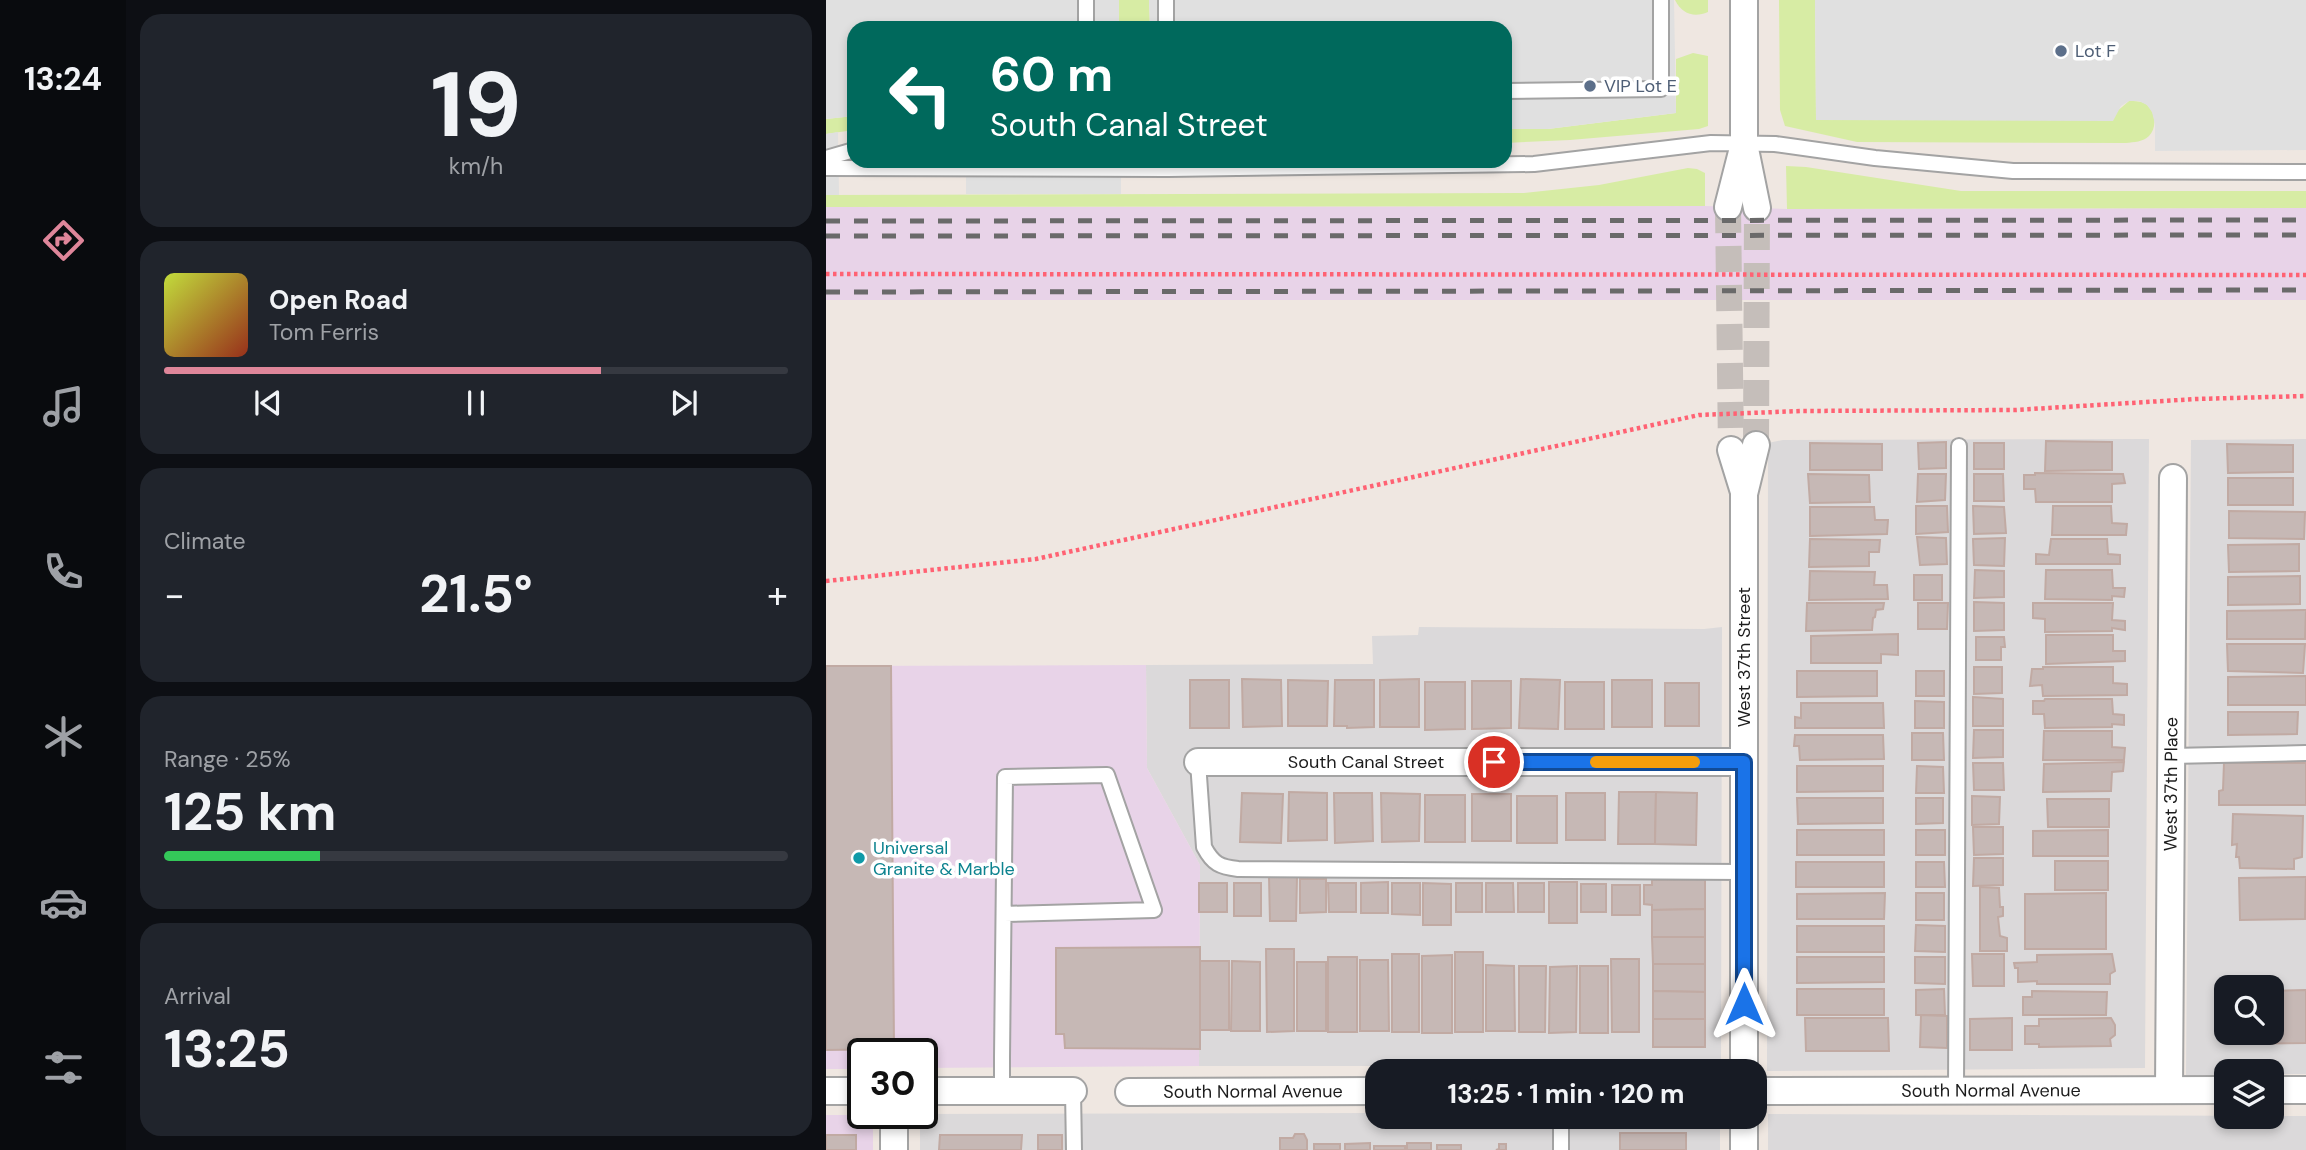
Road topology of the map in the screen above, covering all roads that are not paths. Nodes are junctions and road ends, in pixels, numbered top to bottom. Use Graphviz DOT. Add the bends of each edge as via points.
graph roads {
  1 [pos="1086,0"];
  2 [pos="1166,0"];
  3 [pos="1661,0"];
  4 [pos="1744,0"];
  5 [pos="1086,21"];
  6 [pos="1166,21"];
  7 [pos="1512,91"];
  8 [pos="1744,144"];
  9 [pos="847,152"];
  10 [pos="826,158"];
  11 [pos="1512,164"];
  12 [pos="912,168"];
  13 [pos="826,169"];
  14 [pos="2306,172"];
  15 [pos="1728,207"];
  16 [pos="1757,208"];
  17 [pos="1959,446"];
  18 [pos="1743,447"];
  19 [pos="2172,478"];
  20 [pos="2306,754"];
  21 [pos="2171,756"];
  22 [pos="1198,762"];
  23 [pos="1744,762"];
  24 [pos="1744,872"];
  25 [pos="1004,914"];
  26 [pos="1744,1059"];
  27 [pos="1955,1090"];
  28 [pos="2169,1090"];
  29 [pos="2214,1090"];
  30 [pos="2284,1090"];
  31 [pos="2306,1090"];
  32 [pos="826,1091"];
  33 [pos="847,1091"];
  34 [pos="938,1091"];
  35 [pos="1002,1091"];
  36 [pos="1073,1091"];
  37 [pos="1365,1091"];
  38 [pos="1767,1091"];
  39 [pos="1129,1092"];
  40 [pos="894,1129"];
  41 [pos="1561,1129"];
  42 [pos="1744,1129"];
  43 [pos="894,1150"];
  44 [pos="1074,1150"];
  45 [pos="1561,1150"];
  46 [pos="1744,1150"];
  1 -- 5 [label="lane"];
  2 -- 6 [label="lane"];
  3 -- 7 [label="lane" via="1661,89"];
  4 -- 8 [label="street"];
  8 -- 11 [label="lane"];
  8 -- 14 [label="lane" via="2013,171"];
  8 -- 15 [label="street"];
  8 -- 16 [label="street"];
  9 -- 10 [label="lane"];
  12 -- 13 [label="lane"];
  17 -- 27 [label="lane"];
  18 -- 23 [label="street, West 37th Street"];
  19 -- 21 [label="street, West 37th Place"];
  20 -- 21 [label="lane"];
  21 -- 28 [label="street, West 37th Place"];
  22 -- 23 [label="street, South Canal Street"];
  22 -- 24 [label="lane" via="1204,847 1210,859 1225,867"];
  23 -- 24 [label="street, West 37th Street"];
  24 -- 26 [label="street, West 37th Street"];
  25 -- 25 [label="lane" via="1004,777 1107,775 1154,910"];
  25 -- 35 [label="lane"];
  27 -- 28 [label="street, South Normal Avenue"];
  27 -- 38 [label="street, South Normal Avenue"];
  28 -- 29 [label="street, South Normal Avenue"];
  30 -- 31 [label="street"];
  32 -- 33 [label="street"];
  34 -- 35 [label="street"];
  35 -- 36 [label="street"];
  36 -- 44 [label="lane"];
  37 -- 39 [label="street, South Normal Avenue"];
  40 -- 43 [label="street"];
  41 -- 45 [label="lane"];
  42 -- 46 [label="street"];
}
